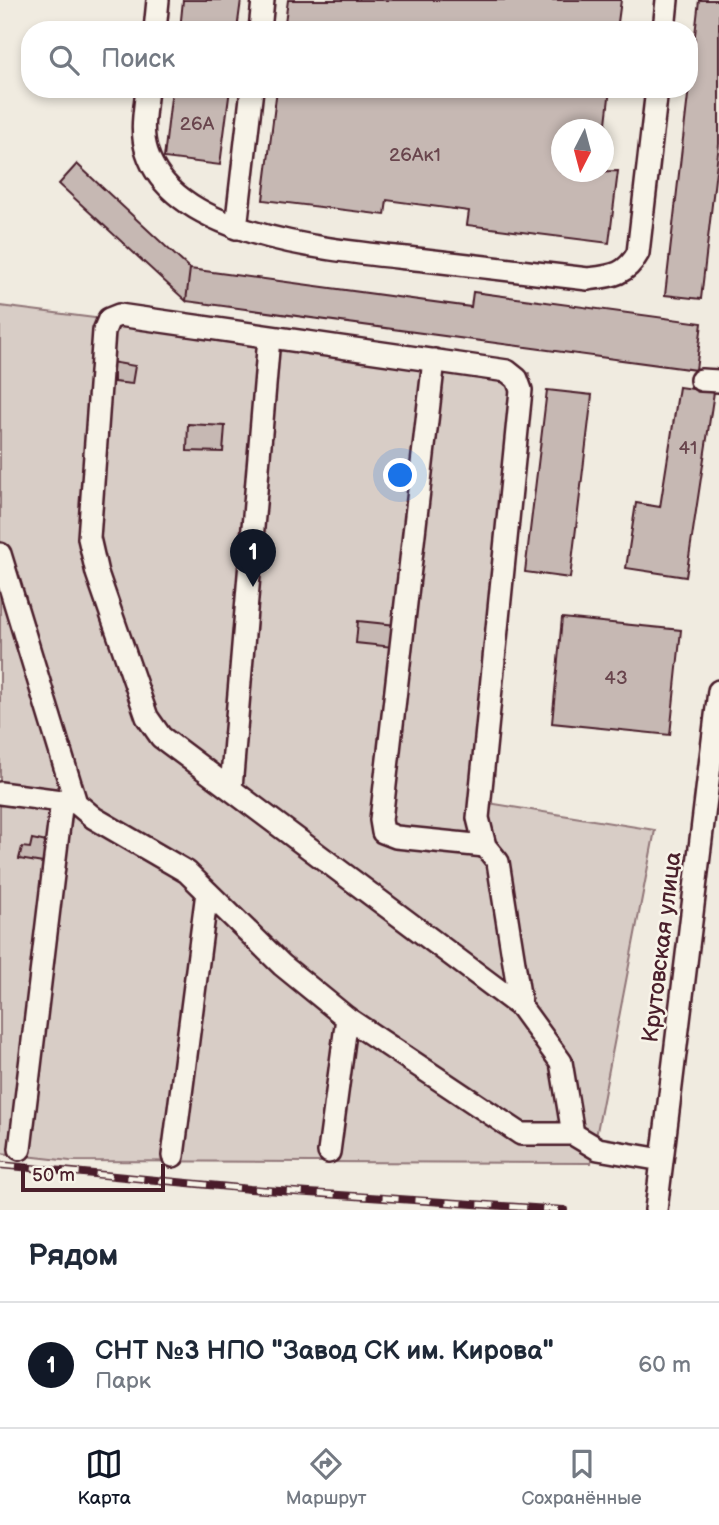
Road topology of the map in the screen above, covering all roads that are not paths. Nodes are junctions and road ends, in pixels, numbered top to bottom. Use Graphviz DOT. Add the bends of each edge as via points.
graph roads {
  1 [pos="158,0"];
  2 [pos="263,0"];
  3 [pos="667,0"];
  4 [pos="156,21"];
  5 [pos="261,21"];
  6 [pos="665,21"];
  7 [pos="147,98"];
  8 [pos="251,98"];
  9 [pos="656,98"];
  10 [pos="236,228"];
  11 [pos="269,338"];
  12 [pos="433,360"];
  13 [pos="0,554"];
  14 [pos="719,691"];
  15 [pos="231,788"];
  16 [pos="0,793"];
  17 [pos="69,801"];
  18 [pos="485,846"];
  19 [pos="207,891"];
  20 [pos="521,1007"];
  21 [pos="347,1018"];
  22 [pos="573,1134"];
  23 [pos="20,1149"];
  24 [pos="329,1152"];
  25 [pos="173,1156"];
  26 [pos="662,1160"];
  27 [pos="656,1210"];
  1 -- 4 [label="street"];
  2 -- 5 [label="street"];
  3 -- 6 [label="street"];
  7 -- 10 [label="street" via="142,133 161,179 200,211"];
  8 -- 10 [label="street"];
  9 -- 10 [label="street" via="638,253 630,268 614,276 588,279 316,247"];
  11 -- 12 [label="street"];
  11 -- 15 [label="street"];
  11 -- 15 [label="street" via="119,315 109,319 104,331 89,538 97,573 147,717 161,737"];
  12 -- 18 [label="street" via="507,371 522,390 478,818"];
  12 -- 18 [label="street" via="381,820 383,832 396,837"];
  13 -- 17 [label="street"];
  14 -- 26 [label="street, Крутовская улица"];
  15 -- 20 [label="street"];
  16 -- 17 [label="street"];
  17 -- 19 [label="street" via="187,872"];
  17 -- 23 [label="street"];
  18 -- 20 [label="street" via="498,862"];
  19 -- 21 [label="street" via="282,965"];
  19 -- 25 [label="street"];
  20 -- 22 [label="street" via="561,1062"];
  21 -- 22 [label="street" via="521,1134"];
  21 -- 24 [label="street"];
  22 -- 26 [label="street" via="598,1149"];
  26 -- 27 [label="street, Крутовская улица"];
}
